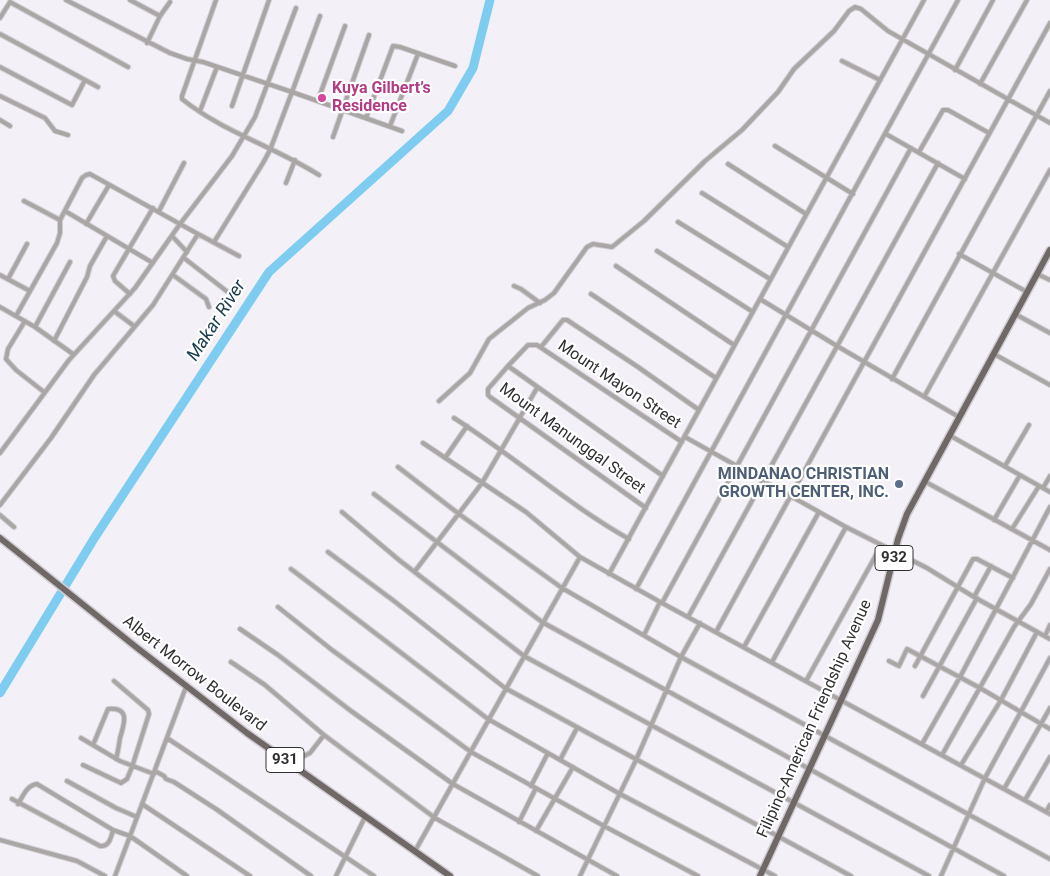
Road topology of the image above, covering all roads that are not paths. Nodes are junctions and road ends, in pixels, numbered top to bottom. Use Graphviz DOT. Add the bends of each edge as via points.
graph roads {
  1 [pos="66,0"];
  2 [pos="130,0"];
  3 [pos="216,0"];
  4 [pos="269,0"];
  5 [pos="924,0"];
  6 [pos="958,0"];
  7 [pos="993,0"];
  8 [pos="1027,0"];
  9 [pos="10,1"];
  10 [pos="73,2"];
  11 [pos="170,2"];
  12 [pos="0,5"];
  13 [pos="6,8"];
  14 [pos="296,8"];
  15 [pos="160,16"];
  16 [pos="320,16"];
  17 [pos="0,18"];
  18 [pos="1050,23"];
  19 [pos="345,26"];
  20 [pos="0,34"];
  21 [pos="369,35"];
  22 [pos="902,40"];
  23 [pos="147,43"];
  24 [pos="418,54"];
  25 [pos="928,55"];
  26 [pos="194,60"];
  27 [pos="842,61"];
  28 [pos="455,66"];
  29 [pos="0,67"];
  30 [pos="128,67"];
  31 [pos="217,68"];
  32 [pos="954,70"];
  33 [pos="243,75"];
  34 [pos="85,80"];
  35 [pos="880,80"];
  36 [pos="268,83"];
  37 [pos="980,84"];
  38 [pos="98,87"];
  39 [pos="1050,90"];
  40 [pos="292,92"];
  41 [pos="0,96"];
  42 [pos="1008,99"];
  43 [pos="318,100"];
  44 [pos="232,106"];
  45 [pos="342,109"];
  46 [pos="200,111"];
  47 [pos="1037,115"];
  48 [pos="366,118"];
  49 [pos="0,120"];
  50 [pos="1050,122"];
  51 [pos="10,126"];
  52 [pos="390,126"];
  53 [pos="402,131"];
  54 [pos="990,133"];
  55 [pos="886,134"];
  56 [pos="68,135"];
  57 [pos="244,137"];
  58 [pos="332,137"];
  59 [pos="775,146"];
  60 [pos="911,148"];
  61 [pos="270,150"];
  62 [pos="919,152"];
  63 [pos="295,160"];
  64 [pos="184,163"];
  65 [pos="938,163"];
  66 [pos="728,164"];
  67 [pos="1050,170"];
  68 [pos="319,175"];
  69 [pos="826,178"];
  70 [pos="964,179"];
  71 [pos="286,183"];
  72 [pos="109,185"];
  73 [pos="702,193"];
  74 [pos="853,194"];
  75 [pos="24,201"];
  76 [pos="153,208"];
  77 [pos="65,211"];
  78 [pos="159,212"];
  79 [pos="806,214"];
  80 [pos="60,220"];
  81 [pos="678,222"];
  82 [pos="86,224"];
  83 [pos="180,224"];
  84 [pos="198,234"];
  85 [pos="107,236"];
  86 [pos="172,236"];
  87 [pos="214,242"];
  88 [pos="27,244"];
  89 [pos="788,247"];
  90 [pos="130,249"];
  91 [pos="1050,250"];
  92 [pos="657,251"];
  93 [pos="187,252"];
  94 [pos="959,254"];
  95 [pos="239,256"];
  96 [pos="184,258"];
  97 [pos="70,262"];
  98 [pos="153,262"];
  99 [pos="616,266"];
  100 [pos="994,274"];
  101 [pos="1038,274"];
  102 [pos="0,275"];
  103 [pos="173,275"];
  104 [pos="8,279"];
  105 [pos="770,279"];
  106 [pos="1050,280"];
  107 [pos="514,286"];
  108 [pos="30,291"];
  109 [pos="1028,292"];
  110 [pos="230,293"];
  111 [pos="130,294"];
  112 [pos="591,294"];
  113 [pos="760,299"];
  114 [pos="540,303"];
  115 [pos="209,306"];
  116 [pos="0,308"];
  117 [pos="114,311"];
  118 [pos="752,312"];
  119 [pos="1016,314"];
  120 [pos="786,315"];
  121 [pos="16,316"];
  122 [pos="24,321"];
  123 [pos="134,326"];
  124 [pos="35,327"];
  125 [pos="812,331"];
  126 [pos="1050,333"];
  127 [pos="54,341"];
  128 [pos="734,345"];
  129 [pos="837,346"];
  130 [pos="542,347"];
  131 [pos="73,354"];
  132 [pos="994,354"];
  133 [pos="864,362"];
  134 [pos="508,366"];
  135 [pos="716,378"];
  136 [pos="892,379"];
  137 [pos="1050,385"];
  138 [pos="537,388"];
  139 [pos="44,392"];
  140 [pos="924,398"];
  141 [pos="439,401"];
  142 [pos="699,410"];
  143 [pos="520,417"];
  144 [pos="959,417"];
  145 [pos="454,418"];
  146 [pos="1029,425"];
  147 [pos="467,426"];
  148 [pos="949,435"];
  149 [pos="685,437"];
  150 [pos="682,442"];
  151 [pos="423,443"];
  152 [pos="502,450"];
  153 [pos="711,452"];
  154 [pos="0,453"];
  155 [pos="445,458"];
  156 [pos="737,466"];
  157 [pos="1005,466"];
  158 [pos="398,467"];
  159 [pos="1020,475"];
  160 [pos="663,476"];
  161 [pos="1050,476"];
  162 [pos="763,480"];
  163 [pos="924,481"];
  164 [pos="482,484"];
  165 [pos="1041,487"];
  166 [pos="1050,492"];
  167 [pos="374,494"];
  168 [pos="790,496"];
  169 [pos="0,505"];
  170 [pos="1050,507"];
  171 [pos="646,508"];
  172 [pos="342,512"];
  173 [pos="819,512"];
  174 [pos="459,514"];
  175 [pos="0,515"];
  176 [pos="994,520"];
  177 [pos="14,527"];
  178 [pos="846,527"];
  179 [pos="1012,529"];
  180 [pos="0,538"];
  181 [pos="629,539"];
  182 [pos="1032,540"];
  183 [pos="437,542"];
  184 [pos="881,546"];
  185 [pos="1050,550"];
  186 [pos="328,552"];
  187 [pos="895,552"];
  188 [pos="580,557"];
  189 [pos="991,566"];
  190 [pos="291,569"];
  191 [pos="1050,569"];
  192 [pos="416,571"];
  193 [pos="609,574"];
  194 [pos="1012,578"];
  195 [pos="957,586"];
  196 [pos="562,588"];
  197 [pos="636,589"];
  198 [pos="976,598"];
  199 [pos="661,603"];
  200 [pos="278,607"];
  201 [pos="996,608"];
  202 [pos="688,617"];
  203 [pos="1018,621"];
  204 [pos="542,622"];
  205 [pos="700,623"];
  206 [pos="1050,625"];
  207 [pos="240,630"];
  208 [pos="716,632"];
  209 [pos="1037,632"];
  210 [pos="644,635"];
  211 [pos="1045,636"];
  212 [pos="1050,640"];
  213 [pos="744,647"];
  214 [pos="524,656"];
  215 [pos="920,656"];
  216 [pos="681,657"];
  217 [pos="1050,658"];
  218 [pos="889,661"];
  219 [pos="231,662"];
  220 [pos="772,662"];
  221 [pos="915,666"];
  222 [pos="940,666"];
  223 [pos="960,677"];
  224 [pos="114,681"];
  225 [pos="806,681"];
  226 [pos="186,687"];
  227 [pos="505,688"];
  228 [pos="980,688"];
  229 [pos="666,691"];
  230 [pos="923,696"];
  231 [pos="842,699"];
  232 [pos="1001,700"];
  233 [pos="1050,708"];
  234 [pos="1020,712"];
  235 [pos="488,719"];
  236 [pos="651,724"];
  237 [pos="1041,724"];
  238 [pos="577,728"];
  239 [pos="1050,729"];
  240 [pos="825,735"];
  241 [pos="324,736"];
  242 [pos="81,738"];
  243 [pos="167,738"];
  244 [pos="922,744"];
  245 [pos="93,745"];
  246 [pos="471,752"];
  247 [pos="548,753"];
  248 [pos="942,755"];
  249 [pos="1050,757"];
  250 [pos="116,759"];
  251 [pos="560,760"];
  252 [pos="636,760"];
  253 [pos="83,765"];
  254 [pos="292,765"];
  255 [pos="961,765"];
  256 [pos="132,767"];
  257 [pos="573,767"];
  258 [pos="810,768"];
  259 [pos="154,772"];
  260 [pos="985,778"];
  261 [pos="68,781"];
  262 [pos="453,784"];
  263 [pos="531,786"];
  264 [pos="536,788"];
  265 [pos="1004,789"];
  266 [pos="620,794"];
  267 [pos="554,798"];
  268 [pos="12,799"];
  269 [pos="1025,800"];
  270 [pos="794,802"];
  271 [pos="18,804"];
  272 [pos="142,804"];
  273 [pos="1050,805"];
  274 [pos="1048,812"];
  275 [pos="968,815"];
  276 [pos="138,817"];
  277 [pos="365,817"];
  278 [pos="435,818"];
  279 [pos="519,822"];
  280 [pos="604,826"];
  281 [pos="113,830"];
  282 [pos="536,830"];
  283 [pos="130,836"];
  284 [pos="778,836"];
  285 [pos="0,840"];
  286 [pos="953,847"];
  287 [pos="415,852"];
  288 [pos="345,856"];
  289 [pos="1050,859"];
  290 [pos="588,860"];
  291 [pos="761,873"];
  292 [pos="116,875"];
  293 [pos="105,876"];
  294 [pos="121,876"];
  295 [pos="187,876"];
  296 [pos="250,876"];
  297 [pos="312,876"];
  298 [pos="336,876"];
  299 [pos="374,876"];
  300 [pos="450,876"];
  301 [pos="538,876"];
  302 [pos="580,876"];
  303 [pos="617,876"];
  304 [pos="698,876"];
  305 [pos="775,876"];
  306 [pos="851,876"];
  307 [pos="929,876"];
  308 [pos="941,876"];
  309 [pos="1004,876"];
  1 -- 10 [label="street"];
  2 -- 15 [label="street"];
  3 -- 26 [label="street"];
  4 -- 33 [label="street"];
  5 -- 22 [label="street"];
  6 -- 25 [label="street"];
  7 -- 32 [label="street"];
  8 -- 37 [label="street"];
  9 -- 13 [label="street"];
  9 -- 30 [label="street"];
  10 -- 23 [label="street"];
  11 -- 15 [label="street"];
  12 -- 13 [label="street"];
  13 -- 17 [label="street"];
  14 -- 36 [label="street"];
  15 -- 23 [label="street"];
  16 -- 40 [label="street"];
  18 -- 42 [label="street"];
  19 -- 43 [label="street"];
  20 -- 34 [label="street"];
  21 -- 45 [label="street"];
  22 -- 25 [label="street"];
  22 -- 35 [label="street"];
  22 -- 114 [label="street" via="861,9 855,7 848,11 834,31 794,69 778,92 738,133 616,246 609,248 593,244 587,247 554,293"];
  23 -- 26 [label="street"];
  24 -- 28 [label="street"];
  24 -- 48 [label="street" via="400,47 392,48"];
  24 -- 52 [label="street"];
  25 -- 32 [label="street"];
  25 -- 55 [label="street"];
  26 -- 31 [label="street"];
  26 -- 46 [label="street" via="182,97"];
  27 -- 35 [label="street"];
  29 -- 34 [label="street" via="72,105"];
  31 -- 33 [label="street"];
  31 -- 46 [label="street"];
  32 -- 37 [label="street"];
  33 -- 36 [label="street"];
  33 -- 44 [label="street"];
  34 -- 38 [label="street"];
  35 -- 69 [label="street"];
  36 -- 40 [label="street"];
  36 -- 57 [label="street"];
  37 -- 42 [label="street"];
  39 -- 47 [label="street"];
  40 -- 43 [label="street"];
  40 -- 61 [label="street"];
  41 -- 56 [label="street" via="44,118 55,131"];
  42 -- 47 [label="street"];
  42 -- 54 [label="street"];
  43 -- 45 [label="street"];
  45 -- 48 [label="street"];
  45 -- 58 [label="street"];
  46 -- 57 [label="street"];
  47 -- 50 [label="street"];
  47 -- 94 [label="street"];
  48 -- 52 [label="street"];
  49 -- 51 [label="street"];
  52 -- 53 [label="street"];
  54 -- 62 [label="street" via="943,110"];
  54 -- 70 [label="street"];
  55 -- 60 [label="street"];
  55 -- 74 [label="street"];
  57 -- 61 [label="street"];
  57 -- 83 [label="street"];
  59 -- 69 [label="street"];
  60 -- 62 [label="street"];
  60 -- 125 [label="street"];
  61 -- 63 [label="street"];
  61 -- 87 [label="street"];
  62 -- 65 [label="street"];
  63 -- 68 [label="street"];
  63 -- 71 [label="street"];
  64 -- 78 [label="street"];
  65 -- 70 [label="street"];
  65 -- 129 [label="street"];
  66 -- 79 [label="street"];
  67 -- 100 [label="street"];
  69 -- 74 [label="street"];
  69 -- 79 [label="street"];
  70 -- 133 [label="street"];
  72 -- 76 [label="street"];
  72 -- 77 [label="street" via="90,174 86,175"];
  72 -- 82 [label="street"];
  73 -- 89 [label="street"];
  74 -- 120 [label="street"];
  75 -- 80 [label="street"];
  76 -- 78 [label="street"];
  76 -- 90 [label="street"];
  77 -- 80 [label="street"];
  77 -- 82 [label="street"];
  78 -- 83 [label="street"];
  79 -- 89 [label="street"];
  80 -- 108 [label="street" via="57,244"];
  81 -- 105 [label="street"];
  82 -- 85 [label="street"];
  83 -- 84 [label="street"];
  83 -- 86 [label="street"];
  84 -- 87 [label="street"];
  84 -- 93 [label="street"];
  85 -- 90 [label="street"];
  85 -- 127 [label="street"];
  86 -- 93 [label="street"];
  86 -- 98 [label="street"];
  87 -- 95 [label="street"];
  88 -- 104 [label="street"];
  89 -- 105 [label="street"];
  90 -- 98 [label="street"];
  90 -- 111 [label="street" via="113,276"];
  91 -- 101 [label="main road, Filipino-American Friendship Avenue / 932"];
  92 -- 118 [label="street"];
  93 -- 96 [label="street"];
  94 -- 100 [label="street"];
  94 -- 136 [label="street"];
  96 -- 103 [label="street"];
  96 -- 110 [label="street"];
  97 -- 124 [label="street"];
  98 -- 111 [label="street"];
  99 -- 128 [label="street"];
  100 -- 109 [label="street"];
  100 -- 140 [label="street"];
  101 -- 106 [label="street"];
  101 -- 109 [label="main road, Filipino-American Friendship Avenue / 932"];
  102 -- 104 [label="street"];
  103 -- 115 [label="street" via="206,299"];
  103 -- 123 [label="street"];
  104 -- 108 [label="street"];
  105 -- 113 [label="street"];
  107 -- 114 [label="street"];
  108 -- 121 [label="street"];
  109 -- 119 [label="main road, Filipino-American Friendship Avenue / 932"];
  111 -- 117 [label="street"];
  112 -- 135 [label="street"];
  113 -- 118 [label="street"];
  113 -- 120 [label="street"];
  114 -- 141 [label="street" via="528,308 490,339 470,373"];
  116 -- 121 [label="street"];
  117 -- 123 [label="street"];
  117 -- 131 [label="street"];
  118 -- 128 [label="street"];
  119 -- 126 [label="street"];
  119 -- 132 [label="main road, Filipino-American Friendship Avenue / 932"];
  120 -- 125 [label="street"];
  120 -- 153 [label="street"];
  121 -- 122 [label="street"];
  122 -- 124 [label="street"];
  122 -- 139 [label="street" via="6,359"];
  123 -- 169 [label="street" via="94,375"];
  124 -- 127 [label="street"];
  125 -- 129 [label="street"];
  125 -- 156 [label="street"];
  127 -- 131 [label="street"];
  128 -- 135 [label="street"];
  129 -- 133 [label="street"];
  129 -- 162 [label="street"];
  130 -- 134 [label="street" via="528,345"];
  130 -- 142 [label="street" via="563,320 567,320"];
  130 -- 150 [label="street, Mount Mayon Street"];
  131 -- 139 [label="street"];
  132 -- 137 [label="street"];
  132 -- 144 [label="main road, Filipino-American Friendship Avenue / 932"];
  133 -- 136 [label="street"];
  133 -- 168 [label="street"];
  134 -- 138 [label="street"];
  134 -- 143 [label="street, Mount Manunggal Street" via="488,389 488,395"];
  135 -- 142 [label="street"];
  136 -- 140 [label="street"];
  138 -- 143 [label="street"];
  138 -- 160 [label="street"];
  139 -- 154 [label="street"];
  140 -- 144 [label="street"];
  142 -- 149 [label="street"];
  143 -- 152 [label="street"];
  143 -- 171 [label="street, Mount Manunggal Street"];
  144 -- 148 [label="main road, Filipino-American Friendship Avenue / 932"];
  145 -- 147 [label="street"];
  146 -- 157 [label="street"];
  147 -- 152 [label="street"];
  147 -- 155 [label="street"];
  148 -- 157 [label="street"];
  148 -- 163 [label="main road, Filipino-American Friendship Avenue / 932"];
  149 -- 150 [label="street"];
  149 -- 153 [label="street"];
  150 -- 160 [label="street"];
  151 -- 155 [label="street"];
  152 -- 164 [label="street"];
  152 -- 181 [label="street" via="590,515"];
  153 -- 156 [label="street"];
  153 -- 197 [label="street"];
  155 -- 164 [label="street"];
  156 -- 162 [label="street"];
  156 -- 199 [label="street"];
  157 -- 159 [label="street"];
  158 -- 174 [label="street"];
  159 -- 165 [label="street"];
  159 -- 176 [label="street"];
  160 -- 171 [label="street"];
  161 -- 165 [label="street"];
  162 -- 168 [label="street"];
  162 -- 202 [label="street"];
  163 -- 176 [label="street"];
  163 -- 187 [label="main road, Filipino-American Friendship Avenue / 932" via="906,514"];
  164 -- 174 [label="street"];
  164 -- 188 [label="street" via="542,524"];
  165 -- 166 [label="street"];
  165 -- 179 [label="street"];
  167 -- 183 [label="street"];
  168 -- 173 [label="street"];
  168 -- 208 [label="street"];
  170 -- 182 [label="street"];
  171 -- 181 [label="street"];
  172 -- 192 [label="street"];
  173 -- 178 [label="street"];
  173 -- 213 [label="street"];
  174 -- 183 [label="street"];
  174 -- 196 [label="street"];
  175 -- 177 [label="street"];
  176 -- 179 [label="street"];
  178 -- 184 [label="street"];
  178 -- 220 [label="street"];
  179 -- 182 [label="street"];
  180 -- 226 [label="main road, Albert Morrow Boulevard / 931"];
  181 -- 193 [label="street"];
  182 -- 185 [label="street"];
  182 -- 194 [label="street"];
  183 -- 192 [label="street"];
  183 -- 204 [label="street"];
  184 -- 187 [label="street"];
  184 -- 225 [label="street"];
  186 -- 227 [label="street"];
  187 -- 195 [label="street"];
  187 -- 231 [label="main road, Filipino-American Friendship Avenue / 932" via="878,620"];
  188 -- 193 [label="street"];
  188 -- 196 [label="street"];
  189 -- 194 [label="street"];
  189 -- 195 [label="street" via="973,559"];
  189 -- 198 [label="street"];
  190 -- 235 [label="street"];
  191 -- 203 [label="street"];
  192 -- 214 [label="street"];
  193 -- 197 [label="street"];
  194 -- 201 [label="street"];
  195 -- 198 [label="street"];
  195 -- 215 [label="street"];
  196 -- 204 [label="street"];
  196 -- 210 [label="street"];
  197 -- 199 [label="street"];
  198 -- 201 [label="street"];
  198 -- 222 [label="street"];
  199 -- 202 [label="street"];
  199 -- 210 [label="street"];
  200 -- 246 [label="street"];
  201 -- 203 [label="street"];
  201 -- 223 [label="street"];
  202 -- 205 [label="street"];
  203 -- 209 [label="street"];
  203 -- 228 [label="street"];
  204 -- 214 [label="street"];
  204 -- 229 [label="street"];
  205 -- 208 [label="street"];
  205 -- 216 [label="street"];
  206 -- 211 [label="street"];
  207 -- 262 [label="street"];
  208 -- 213 [label="street"];
  209 -- 211 [label="street"];
  209 -- 232 [label="street"];
  210 -- 216 [label="street"];
  211 -- 212 [label="street"];
  213 -- 220 [label="street"];
  214 -- 227 [label="street"];
  214 -- 236 [label="street"];
  215 -- 218 [label="street" via="907,649 899,666"];
  215 -- 221 [label="street"];
  215 -- 222 [label="street"];
  216 -- 229 [label="street"];
  216 -- 240 [label="street"];
  217 -- 234 [label="street"];
  219 -- 241 [label="street" via="265,685"];
  220 -- 225 [label="street"];
  222 -- 223 [label="street"];
  222 -- 230 [label="street"];
  223 -- 228 [label="street"];
  223 -- 244 [label="street"];
  224 -- 256 [label="street" via="149,714"];
  225 -- 231 [label="street"];
  226 -- 243 [label="street"];
  226 -- 254 [label="main road, Albert Morrow Boulevard / 931"];
  227 -- 235 [label="street"];
  227 -- 238 [label="street"];
  228 -- 232 [label="street"];
  228 -- 248 [label="street"];
  229 -- 236 [label="street"];
  229 -- 258 [label="street"];
  231 -- 240 [label="main road, Filipino-American Friendship Avenue / 932"];
  231 -- 244 [label="street"];
  232 -- 234 [label="street"];
  232 -- 255 [label="street"];
  233 -- 237 [label="street"];
  234 -- 237 [label="street"];
  234 -- 260 [label="street"];
  235 -- 246 [label="street"];
  235 -- 247 [label="street"];
  236 -- 252 [label="street"];
  236 -- 270 [label="street"];
  237 -- 239 [label="street"];
  237 -- 265 [label="street"];
  238 -- 251 [label="street"];
  238 -- 252 [label="street"];
  240 -- 258 [label="main road, Filipino-American Friendship Avenue / 932"];
  240 -- 275 [label="street"];
  241 -- 254 [label="street" via="310,753"];
  241 -- 278 [label="street"];
  242 -- 245 [label="street"];
  243 -- 259 [label="street"];
  243 -- 288 [label="street"];
  244 -- 248 [label="street"];
  245 -- 250 [label="street"];
  245 -- 250 [label="street" via="108,709 121,711 125,723"];
  246 -- 262 [label="street"];
  246 -- 263 [label="street"];
  247 -- 251 [label="street"];
  247 -- 263 [label="street"];
  248 -- 255 [label="street"];
  249 -- 269 [label="street"];
  250 -- 256 [label="street"];
  251 -- 257 [label="street"];
  252 -- 266 [label="street"];
  252 -- 284 [label="street"];
  253 -- 256 [label="street" via="121,783 127,779"];
  254 -- 277 [label="main road, Albert Morrow Boulevard / 931"];
  255 -- 260 [label="street"];
  256 -- 259 [label="street"];
  257 -- 266 [label="street"];
  257 -- 267 [label="street"];
  258 -- 270 [label="main road, Filipino-American Friendship Avenue / 932"];
  258 -- 286 [label="street"];
  259 -- 272 [label="street"];
  259 -- 297 [label="street" via="216,809"];
  260 -- 265 [label="street"];
  260 -- 275 [label="street"];
  261 -- 276 [label="street"];
  262 -- 278 [label="street"];
  262 -- 279 [label="street"];
  263 -- 264 [label="street"];
  264 -- 267 [label="street"];
  264 -- 279 [label="street"];
  265 -- 269 [label="street"];
  266 -- 280 [label="street"];
  266 -- 291 [label="street"];
  267 -- 280 [label="street"];
  267 -- 282 [label="street"];
  268 -- 271 [label="street"];
  269 -- 274 [label="street"];
  270 -- 284 [label="main road, Filipino-American Friendship Avenue / 932"];
  270 -- 307 [label="street"];
  271 -- 281 [label="street" via="100,846 108,843"];
  271 -- 281 [label="street" via="29,788 37,784"];
  272 -- 276 [label="street"];
  272 -- 296 [label="street"];
  273 -- 274 [label="street"];
  275 -- 286 [label="street"];
  275 -- 289 [label="street"];
  276 -- 283 [label="street"];
  277 -- 287 [label="main road, Albert Morrow Boulevard / 931"];
  277 -- 288 [label="street"];
  278 -- 287 [label="street"];
  278 -- 301 [label="street"];
  279 -- 282 [label="street"];
  280 -- 290 [label="street"];
  280 -- 304 [label="street"];
  281 -- 283 [label="street"];
  282 -- 290 [label="street"];
  283 -- 292 [label="street"];
  283 -- 295 [label="street"];
  284 -- 291 [label="main road, Filipino-American Friendship Avenue / 932"];
  284 -- 306 [label="street"];
  285 -- 293 [label="street" via="77,861"];
  286 -- 308 [label="street"];
  286 -- 309 [label="street"];
  287 -- 300 [label="main road, Albert Morrow Boulevard / 931"];
  288 -- 298 [label="street"];
  288 -- 299 [label="street"];
  290 -- 302 [label="street"];
  290 -- 303 [label="street"];
  291 -- 305 [label="street"];
  292 -- 294 [label="street"];
}
